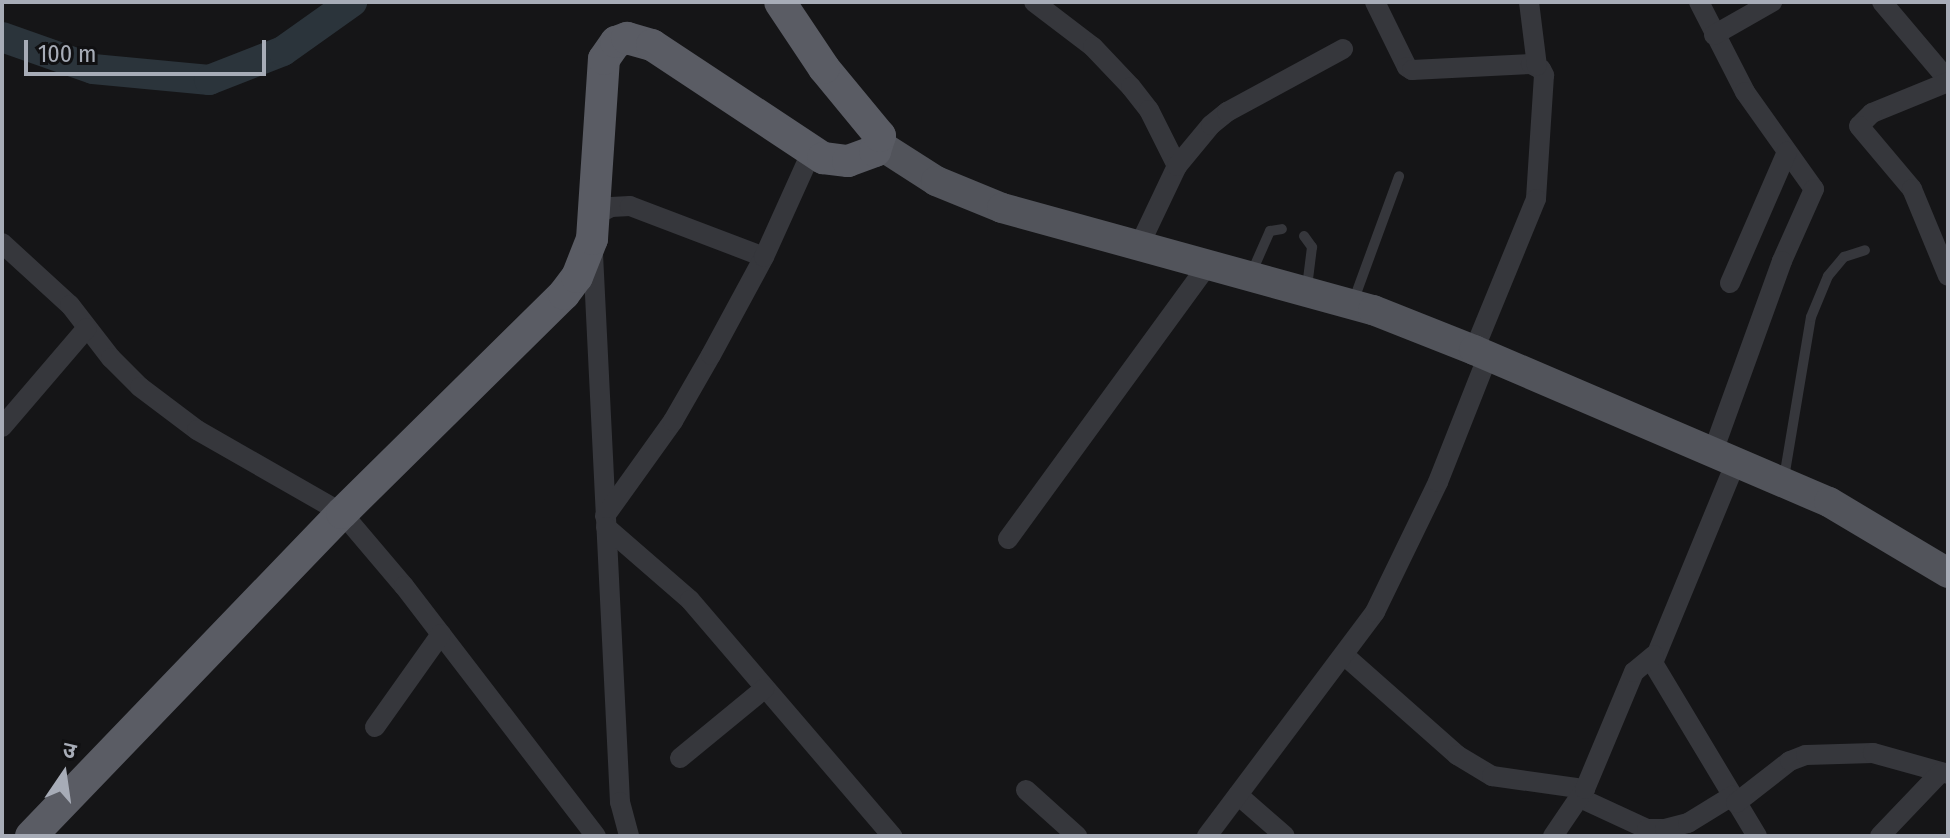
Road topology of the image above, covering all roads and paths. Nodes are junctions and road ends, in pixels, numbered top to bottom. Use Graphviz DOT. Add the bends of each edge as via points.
graph roads {
  1 [pos="780,2"];
  2 [pos="1034,2"];
  3 [pos="1375,2"];
  4 [pos="1529,2"];
  5 [pos="1699,2"];
  6 [pos="1772,2"];
  7 [pos="1882,2"];
  8 [pos="1714,35"];
  9 [pos="1343,49"];
  10 [pos="1537,66"];
  11 [pos="1948,81"];
  12 [pos="880,145"];
  13 [pos="1787,152"];
  14 [pos="811,153"];
  15 [pos="1177,166"];
  16 [pos="1399,176"];
  17 [pos="593,227"];
  18 [pos="1282,229"];
  19 [pos="1304,236"];
  20 [pos="2,243"];
  21 [pos="1139,246"];
  22 [pos="1865,250"];
  23 [pos="764,257"];
  24 [pos="1208,265"];
  25 [pos="1251,276"];
  26 [pos="1948,276"];
  27 [pos="1730,283"];
  28 [pos="1306,291"];
  29 [pos="1352,304"];
  30 [pos="87,328"];
  31 [pos="1481,353"];
  32 [pos="2,427"];
  33 [pos="1723,459"];
  34 [pos="1782,483"];
  35 [pos="342,513"];
  36 [pos="605,522"];
  37 [pos="1008,539"];
  38 [pos="1948,573"];
  39 [pos="441,634"];
  40 [pos="1344,655"];
  41 [pos="1654,655"];
  42 [pos="764,689"];
  43 [pos="375,727"];
  44 [pos="680,758"];
  45 [pos="1945,773"];
  46 [pos="1026,790"];
  47 [pos="1583,794"];
  48 [pos="1238,795"];
  49 [pos="1734,799"];
  50 [pos="1692,827"];
  51 [pos="31,836"];
  52 [pos="596,836"];
  53 [pos="629,836"];
  54 [pos="892,836"];
  55 [pos="1077,836"];
  56 [pos="1207,836"];
  57 [pos="1285,836"];
  58 [pos="1553,836"];
  59 [pos="1757,836"];
  60 [pos="1880,836"];
  1 -- 12 [label="highway" via="824,68 880,136"];
  2 -- 15 [label="street" via="1115,69 1149,110"];
  3 -- 10 [label="street" via="1412,70"];
  4 -- 10 [label="street"];
  5 -- 8 [label="street"];
  6 -- 8 [label="street"];
  7 -- 11 [label="street"];
  8 -- 13 [label="street"];
  9 -- 15 [label="street" via="1219,118"];
  10 -- 31 [label="street" via="1544,75 1536,199"];
  11 -- 26 [label="street" via="1872,113 1859,126 1912,189"];
  12 -- 14 [label="highway" via="869,156 848,161"];
  12 -- 21 [label="main road" via="936,181 1002,208"];
  13 -- 27 [label="street"];
  13 -- 33 [label="street" via="1812,185 1814,196 1782,261"];
  14 -- 17 [label="highway" via="652,45 627,38 616,42 604,59"];
  14 -- 23 [label="street"];
  15 -- 21 [label="street"];
  16 -- 29 [label="lane"];
  17 -- 23 [label="street" via="611,207 630,206"];
  17 -- 35 [label="highway" via="577,277 564,294"];
  17 -- 36 [label="street"];
  18 -- 25 [label="lane" via="1270,231"];
  19 -- 28 [label="lane" via="1312,247"];
  20 -- 30 [label="street" via="70,305"];
  21 -- 24 [label="main road"];
  22 -- 34 [label="lane" via="1844,257 1836,266 1811,317"];
  23 -- 36 [label="street" via="673,421"];
  24 -- 25 [label="main road"];
  24 -- 37 [label="street"];
  25 -- 28 [label="main road"];
  28 -- 29 [label="main road"];
  29 -- 31 [label="main road"];
  30 -- 32 [label="street"];
  30 -- 35 [label="street" via="127,375 197,430"];
  31 -- 33 [label="main road"];
  31 -- 40 [label="street" via="1402,560 1375,612"];
  33 -- 34 [label="main road"];
  33 -- 41 [label="street"];
  34 -- 38 [label="main road" via="1829,502"];
  35 -- 39 [label="street"];
  35 -- 51 [label="highway"];
  36 -- 42 [label="street" via="671,580"];
  36 -- 53 [label="street" via="620,802"];
  39 -- 43 [label="street"];
  39 -- 52 [label="street"];
  40 -- 47 [label="street" via="1457,755 1492,776"];
  40 -- 48 [label="street"];
  41 -- 47 [label="street" via="1634,672"];
  41 -- 49 [label="street" via="1654,667"];
  42 -- 44 [label="street"];
  42 -- 54 [label="street"];
  45 -- 49 [label="street" via="1873,753 1806,755"];
  45 -- 60 [label="street"];
  46 -- 55 [label="street"];
  47 -- 50 [label="street" via="1647,829"];
  47 -- 58 [label="street"];
  48 -- 56 [label="street"];
  48 -- 57 [label="street"];
  49 -- 50 [label="street"];
  49 -- 59 [label="street"];
}
